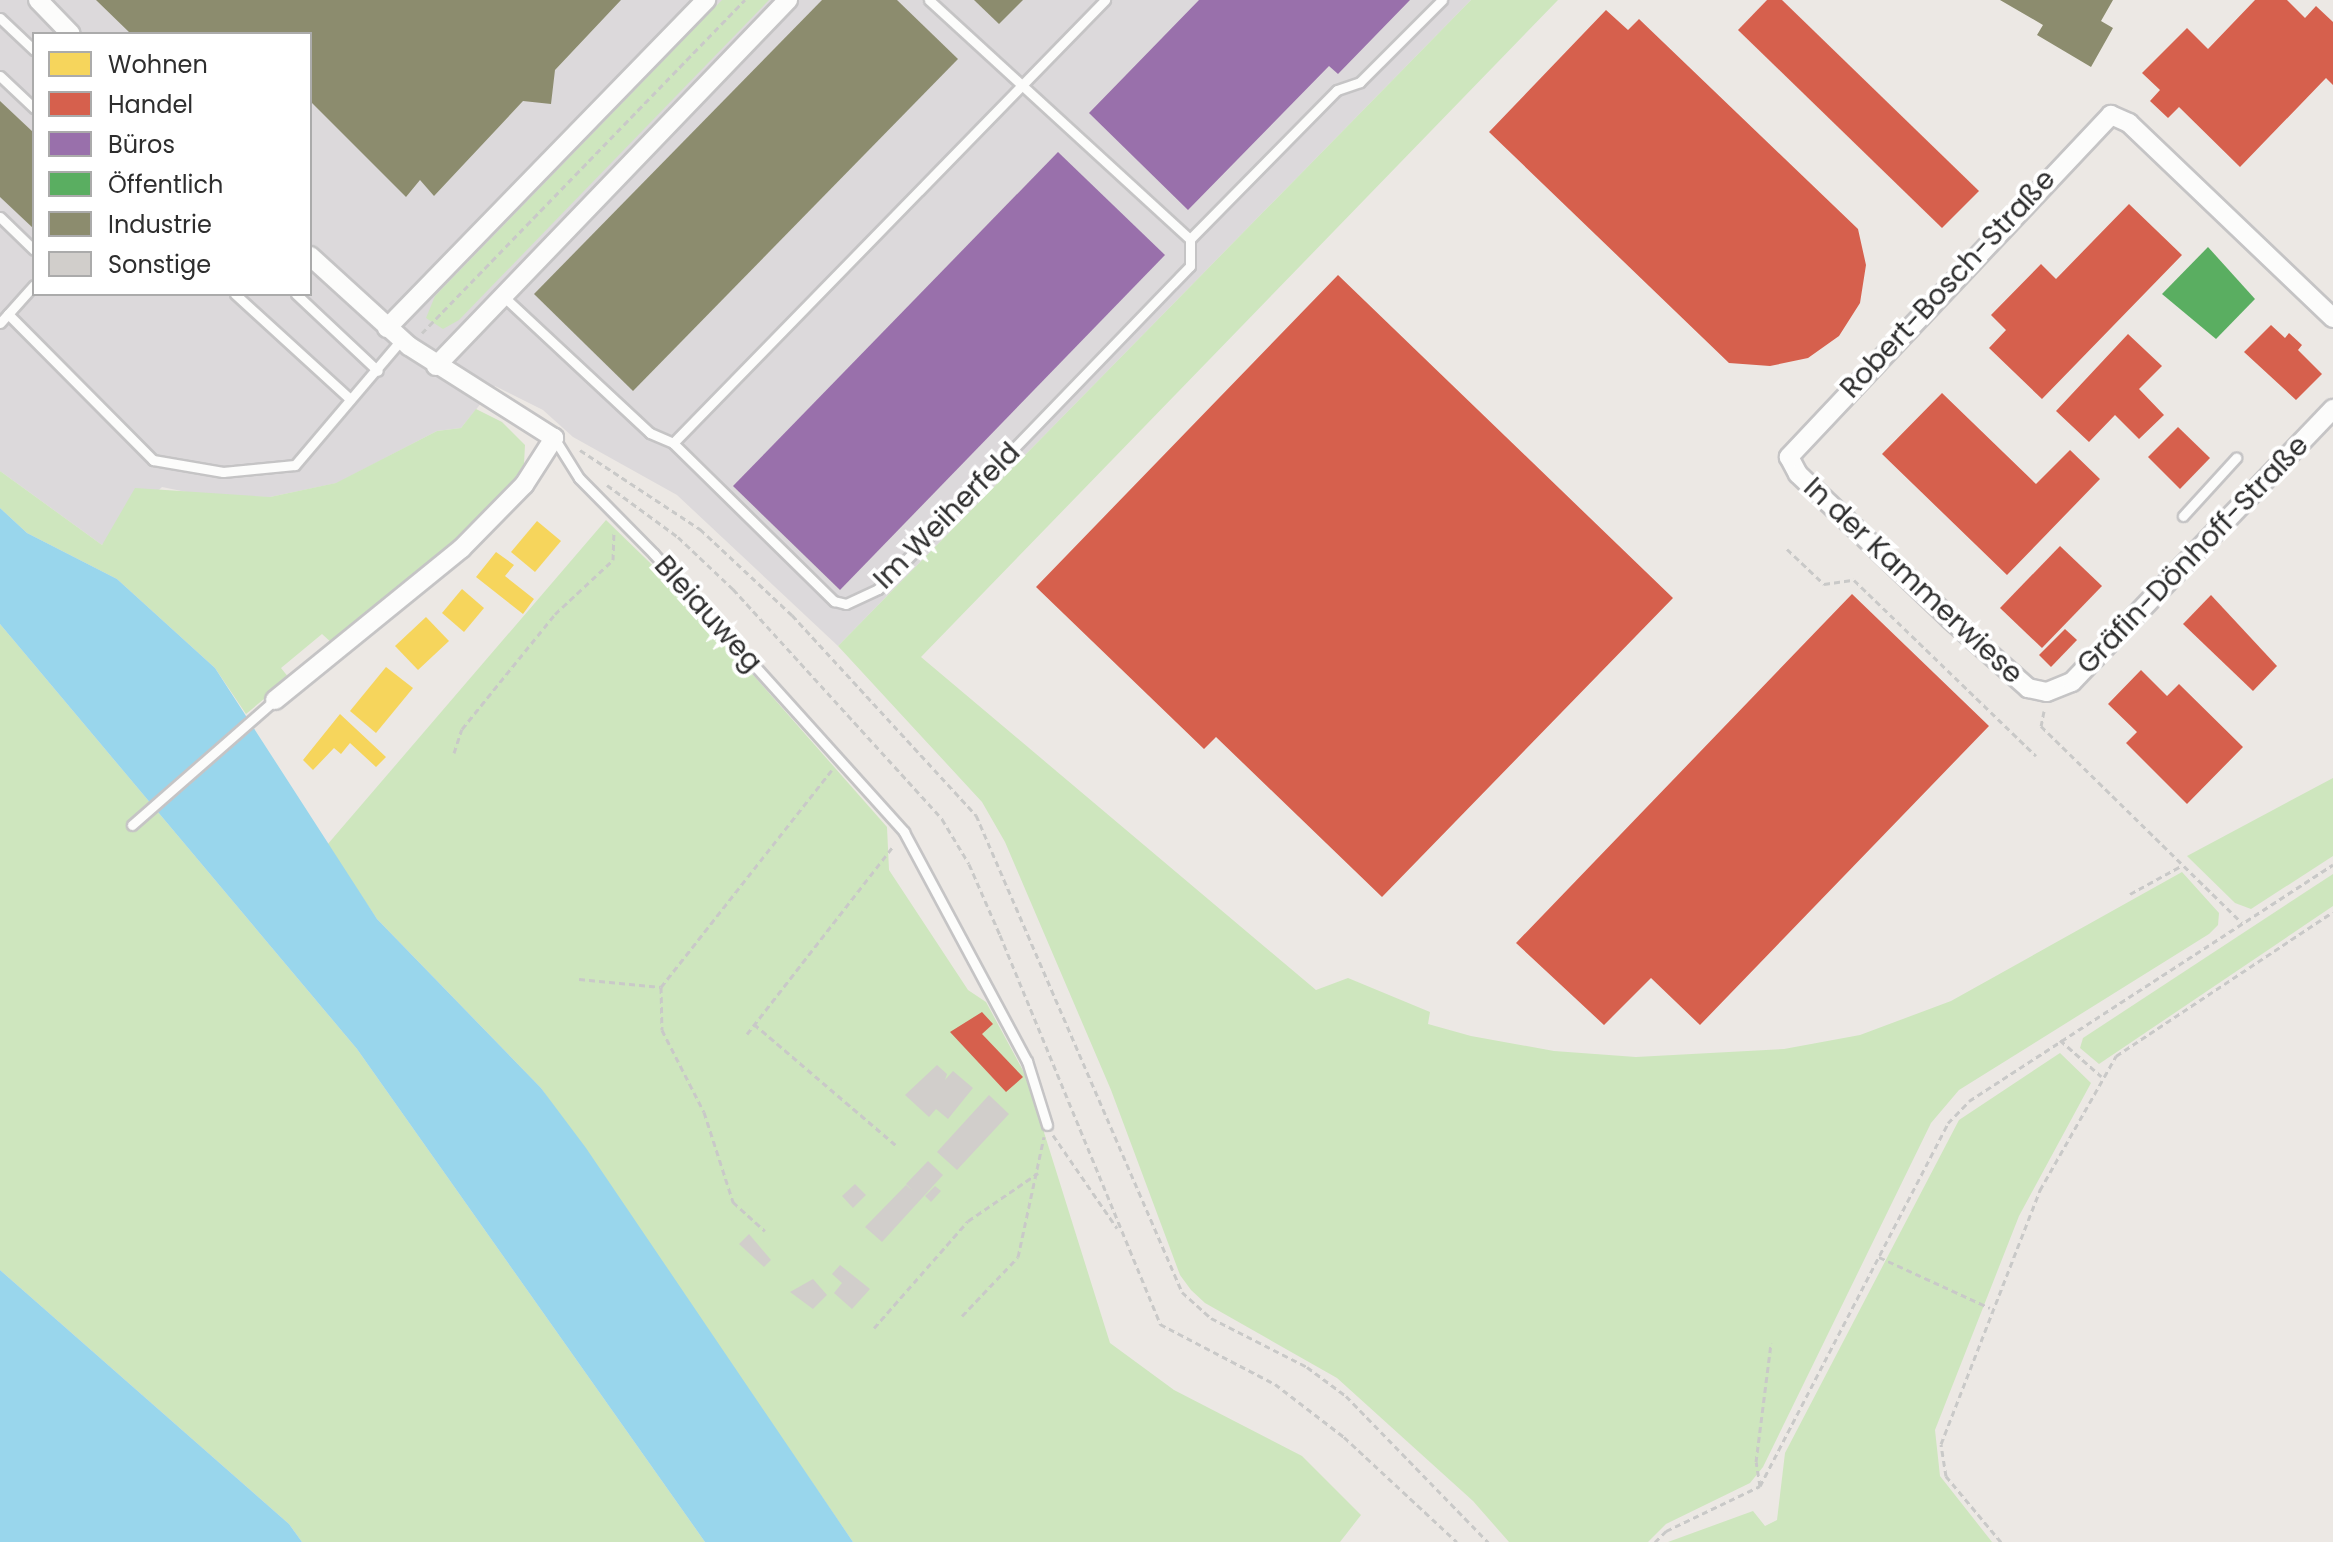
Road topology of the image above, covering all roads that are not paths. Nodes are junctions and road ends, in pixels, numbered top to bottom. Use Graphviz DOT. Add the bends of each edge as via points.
graph roads {
  1 [pos="38,0"];
  2 [pos="706,0"];
  3 [pos="788,0"];
  4 [pos="929,0"];
  5 [pos="1105,0"];
  6 [pos="1442,0"];
  7 [pos="0,18"];
  8 [pos="69,32"];
  9 [pos="32,48"];
  10 [pos="0,76"];
  11 [pos="1022,87"];
  12 [pos="32,106"];
  13 [pos="0,217"];
  14 [pos="1190,239"];
  15 [pos="32,248"];
  16 [pos="312,258"];
  17 [pos="32,287"];
  18 [pos="237,296"];
  19 [pos="298,296"];
  20 [pos="503,296"];
  21 [pos="8,314"];
  22 [pos="2333,318"];
  23 [pos="0,323"];
  24 [pos="394,334"];
  25 [pos="436,366"];
  26 [pos="378,371"];
  27 [pos="350,399"];
  28 [pos="2333,409"];
  29 [pos="554,438"];
  30 [pos="673,443"];
  31 [pos="1789,457"];
  32 [pos="2236,458"];
  33 [pos="2183,516"];
  34 [pos="2047,692"];
  35 [pos="275,700"];
  36 [pos="132,825"];
  37 [pos="1047,1125"];
  1 -- 8 [label="street"];
  2 -- 24 [label="street"];
  3 -- 20 [label="street"];
  4 -- 11 [label="lane"];
  5 -- 11 [label="lane"];
  6 -- 14 [label="lane" via="1360,82 1337,90"];
  7 -- 9 [label="lane"];
  10 -- 12 [label="lane"];
  11 -- 14 [label="lane"];
  11 -- 30 [label="lane"];
  13 -- 15 [label="lane"];
  14 -- 30 [label="lane, Im Weiherfeld" via="1190,266 878,589 858,602 834,601"];
  16 -- 24 [label="street"];
  17 -- 21 [label="lane"];
  18 -- 27 [label="lane"];
  19 -- 26 [label="lane"];
  20 -- 25 [label="street"];
  20 -- 30 [label="lane, Im Weiherfeld" via="650,433"];
  21 -- 23 [label="lane"];
  21 -- 27 [label="lane" via="153,460 223,472 295,465"];
  22 -- 31 [label="street, Robert-Bosch-Straße" via="2129,123 2111,115"];
  24 -- 25 [label="street"];
  24 -- 26 [label="lane"];
  25 -- 29 [label="street"];
  26 -- 27 [label="lane"];
  28 -- 34 [label="street, Gräfin-Dönhoff-Straße" via="2072,682"];
  29 -- 35 [label="street" via="524,485 461,549"];
  29 -- 37 [label="lane, Bleiauweg" via="579,478 904,832 1027,1061"];
  31 -- 34 [label="street, In der Kammerwiese" via="1798,474 1949,618 2028,688"];
  32 -- 33 [label="lane"];
  35 -- 36 [label="lane"];
}
